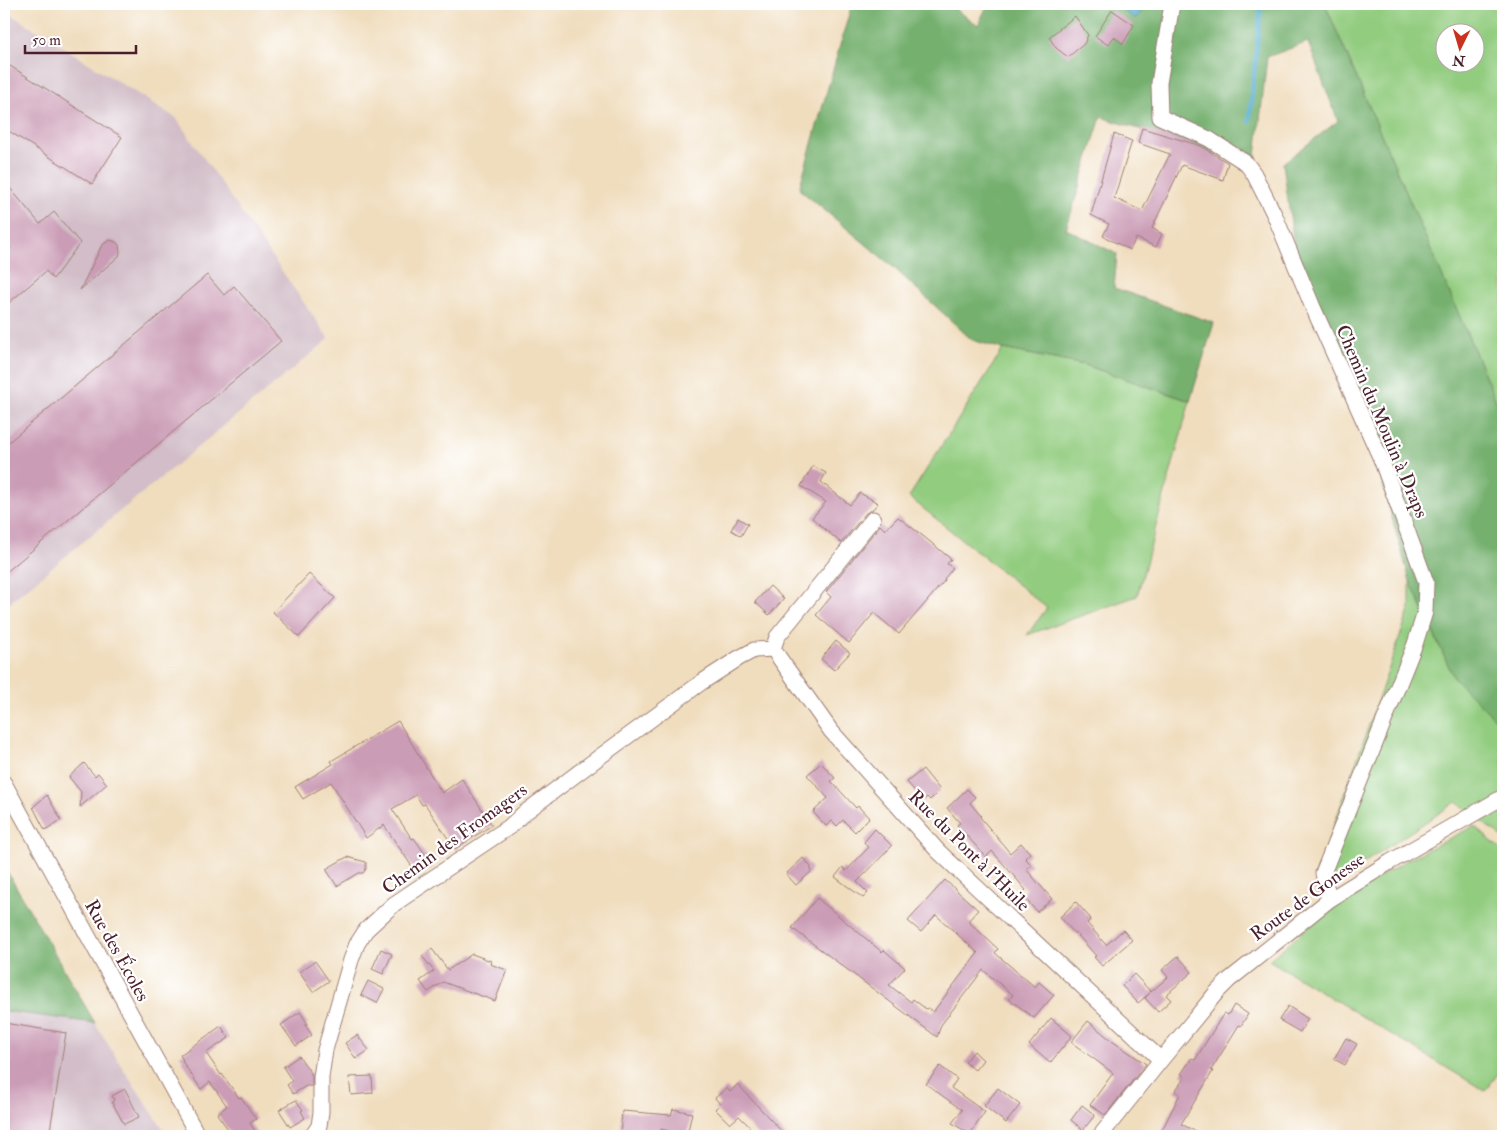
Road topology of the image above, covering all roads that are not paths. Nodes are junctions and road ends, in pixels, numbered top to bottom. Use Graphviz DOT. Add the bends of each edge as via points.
graph roads {
  1 [pos="1172,4"];
  2 [pos="873,519"];
  3 [pos="773,649"];
  4 [pos="4,783"];
  5 [pos="1503,797"];
  6 [pos="1329,900"];
  7 [pos="1161,1060"];
  8 [pos="198,1136"];
  9 [pos="312,1136"];
  10 [pos="1100,1136"];
  1 -- 6 [label="street, Chemin du Moulin à Draps" via="1159,83 1160,118 1209,139 1246,163 1254,174 1381,459 1426,582 1425,612 1415,644 1323,873"];
  2 -- 3 [label="street" via="777,637"];
  3 -- 7 [label="street, Rue du Pont à l'Huile" via="831,731 938,851"];
  3 -- 9 [label="street, Chemin des Fromagers" via="754,650 702,682 509,827 394,904 366,930 351,960 325,1050 319,1126"];
  4 -- 8 [label="street, Rue des Écoles"];
  5 -- 6 [label="street, Route de Gonesse"];
  6 -- 7 [label="street, Route de Gonesse" via="1229,980"];
  7 -- 10 [label="street, Route de Gonesse"];
}
